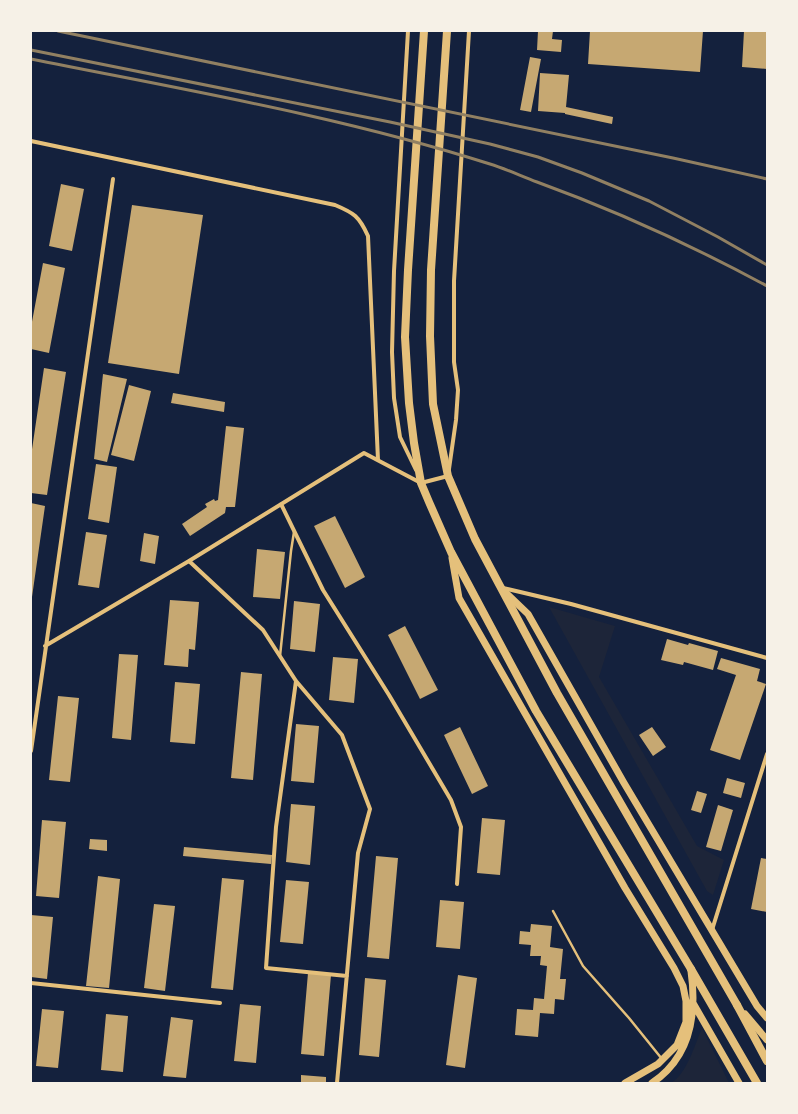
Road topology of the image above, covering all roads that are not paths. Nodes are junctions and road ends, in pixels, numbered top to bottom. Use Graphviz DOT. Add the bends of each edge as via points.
graph roads {
  1 [pos="408,31"];
  2 [pos="424,31"];
  3 [pos="447,31"];
  4 [pos="469,31"];
  5 [pos="31,141"];
  6 [pos="113,179"];
  7 [pos="378,460"];
  8 [pos="448,476"];
  9 [pos="421,483"];
  10 [pos="280,504"];
  11 [pos="294,532"];
  12 [pos="451,552"];
  13 [pos="189,561"];
  14 [pos="499,587"];
  15 [pos="45,646"];
  16 [pos="280,656"];
  17 [pos="767,658"];
  18 [pos="296,681"];
  19 [pos="31,751"];
  20 [pos="767,754"];
  21 [pos="457,884"];
  22 [pos="553,911"];
  23 [pos="712,931"];
  24 [pos="691,969"];
  25 [pos="347,976"];
  26 [pos="31,983"];
  27 [pos="683,986"];
  28 [pos="220,1003"];
  29 [pos="737,1005"];
  30 [pos="757,1006"];
  31 [pos="767,1018"];
  32 [pos="767,1023"];
  33 [pos="767,1040"];
  34 [pos="662,1060"];
  35 [pos="767,1061"];
  36 [pos="337,1083"];
  37 [pos="625,1083"];
  38 [pos="652,1083"];
  39 [pos="739,1083"];
  40 [pos="757,1083"];
  1 -- 9 [label="street" via="394,271 392,352 394,398 400,437"];
  2 -- 9 [label="main road" via="405,337 409,404"];
  3 -- 8 [label="main road" via="430,270 430,336 433,404"];
  4 -- 8 [label="street" via="454,281 454,362 458,390"];
  5 -- 7 [label="street" via="335,205 353,213 363,224 368,236"];
  6 -- 15 [label="street"];
  7 -- 9 [label="street"];
  7 -- 10 [label="street" via="364,453"];
  8 -- 9 [label="street"];
  8 -- 14 [label="main road"];
  9 -- 12 [label="main road"];
  10 -- 11 [label="street"];
  10 -- 13 [label="street"];
  11 -- 16 [label="lane"];
  11 -- 21 [label="street" via="323,590 451,800 461,827"];
  12 -- 24 [label="main road" via="536,711"];
  12 -- 27 [label="main road" via="459,598"];
  13 -- 15 [label="street"];
  13 -- 16 [label="street" via="263,630"];
  14 -- 17 [label="street" via="571,604"];
  14 -- 23 [label="main road" via="528,614"];
  14 -- 29 [label="main road" via="557,693"];
  15 -- 19 [label="street"];
  16 -- 18 [label="street"];
  18 -- 25 [label="street" via="342,735 370,809 358,853"];
  18 -- 25 [label="street" via="276,827 266,968"];
  20 -- 23 [label="street"];
  22 -- 34 [label="lane" via="583,966"];
  23 -- 30 [label="main road"];
  24 -- 38 [label="main road" via="694,992 687,1040 675,1063"];
  24 -- 40 [label="main road"];
  25 -- 36 [label="street"];
  26 -- 28 [label="street"];
  27 -- 34 [label="main road" via="686,1022 677,1045"];
  27 -- 39 [label="main road"];
  29 -- 33 [label="main road"];
  29 -- 35 [label="main road"];
  30 -- 31 [label="main road"];
  30 -- 32 [label="main road"];
  34 -- 37 [label="main road"];
}
